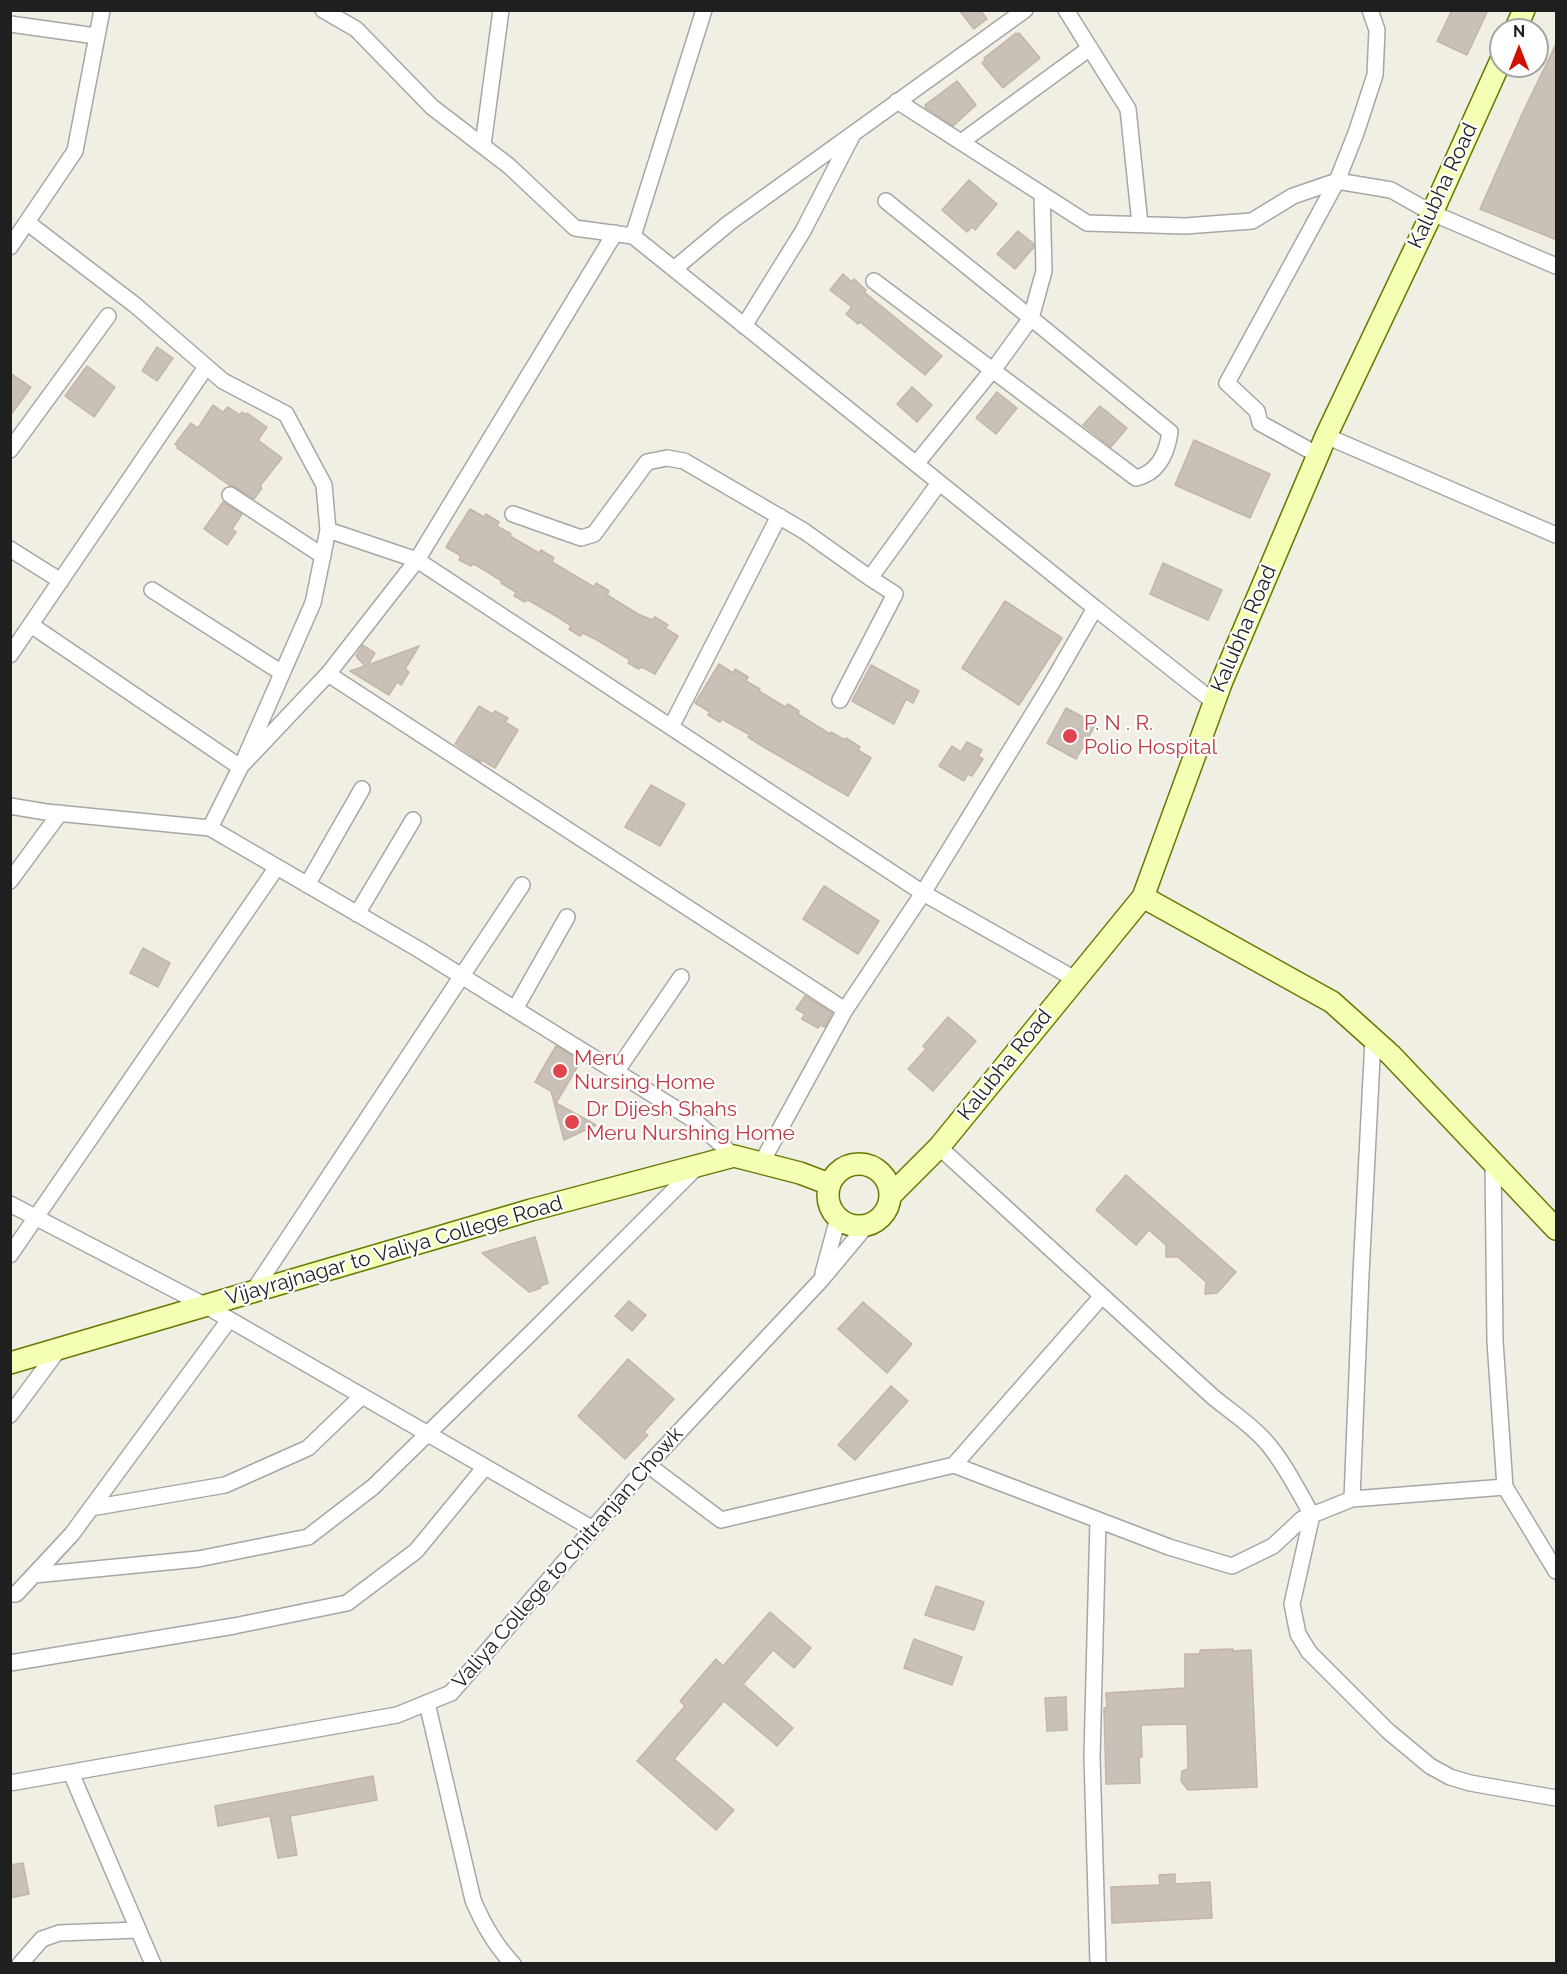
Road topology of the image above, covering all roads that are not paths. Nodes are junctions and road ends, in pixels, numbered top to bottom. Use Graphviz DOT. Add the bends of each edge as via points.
graph roads {
  1 [pos="11,10"];
  2 [pos="102,10"];
  3 [pos="323,10"];
  4 [pos="501,10"];
  5 [pos="704,10"];
  6 [pos="1025,10"];
  7 [pos="1066,10"];
  8 [pos="1370,10"];
  9 [pos="10,22"];
  10 [pos="96,36"];
  11 [pos="1089,48"];
  12 [pos="1493,78"];
  13 [pos="897,101"];
  14 [pos="854,132"];
  15 [pos="961,142"];
  16 [pos="483,145"];
  17 [pos="1337,181"];
  18 [pos="1042,194"];
  19 [pos="886,201"];
  20 [pos="1432,213"];
  21 [pos="28,224"];
  22 [pos="1140,224"];
  23 [pos="615,233"];
  24 [pos="633,236"];
  25 [pos="13,240"];
  26 [pos="1557,267"];
  27 [pos="674,269"];
  28 [pos="874,281"];
  29 [pos="108,316"];
  30 [pos="1031,318"];
  31 [pos="744,326"];
  32 [pos="206,367"];
  33 [pos="991,371"];
  34 [pos="1322,446"];
  35 [pos="10,450"];
  36 [pos="916,464"];
  37 [pos="939,483"];
  38 [pos="230,495"];
  39 [pos="513,514"];
  40 [pos="778,516"];
  41 [pos="328,530"];
  42 [pos="1557,535"];
  43 [pos="10,549"];
  44 [pos="323,556"];
  45 [pos="417,560"];
  46 [pos="870,578"];
  47 [pos="61,581"];
  48 [pos="152,590"];
  49 [pos="1095,608"];
  50 [pos="31,625"];
  51 [pos="10,655"];
  52 [pos="282,673"];
  53 [pos="328,674"];
  54 [pos="840,700"];
  55 [pos="1214,702"];
  56 [pos="671,727"];
  57 [pos="240,767"];
  58 [pos="362,789"];
  59 [pos="10,807"];
  60 [pos="60,813"];
  61 [pos="413,820"];
  62 [pos="210,828"];
  63 [pos="277,867"];
  64 [pos="10,881"];
  65 [pos="307,885"];
  66 [pos="522,885"];
  67 [pos="923,893"];
  68 [pos="1143,897"];
  69 [pos="357,914"];
  70 [pos="567,917"];
  71 [pos="461,976"];
  72 [pos="681,978"];
  73 [pos="1075,979"];
  74 [pos="515,1009"];
  75 [pos="845,1010"];
  76 [pos="1373,1039"];
  77 [pos="616,1072"];
  78 [pos="934,1152"];
  79 [pos="734,1156"];
  80 [pos="1493,1162"];
  81 [pos="770,1164"];
  82 [pos="699,1165"];
  83 [pos="845,1167"];
  84 [pos="880,1173"];
  85 [pos="830,1184"];
  86 [pos="890,1196"];
  87 [pos="10,1204"];
  88 [pos="36,1218"];
  89 [pos="838,1218"];
  90 [pos="867,1225"];
  91 [pos="1557,1229"];
  92 [pos="10,1255"];
  93 [pos="822,1279"];
  94 [pos="252,1293"];
  95 [pos="1102,1296"];
  96 [pos="206,1306"];
  97 [pos="229,1320"];
  98 [pos="59,1349"];
  99 [pos="10,1363"];
  100 [pos="362,1396"];
  101 [pos="10,1415"];
  102 [pos="427,1434"];
  103 [pos="648,1465"];
  104 [pos="954,1466"];
  105 [pos="485,1467"];
  106 [pos="1505,1487"];
  107 [pos="1352,1498"];
  108 [pos="91,1508"];
  109 [pos="1312,1515"];
  110 [pos="1098,1520"];
  111 [pos="593,1529"];
  112 [pos="1557,1571"];
  113 [pos="34,1575"];
  114 [pos="12,1597"];
  115 [pos="10,1663"];
  116 [pos="427,1703"];
  117 [pos="70,1773"];
  118 [pos="10,1783"];
  119 [pos="1557,1798"];
  120 [pos="138,1930"];
  121 [pos="20,1964"];
  122 [pos="153,1964"];
  123 [pos="513,1964"];
  124 [pos="1098,1964"];
  1 -- 9 [label="street"];
  2 -- 10 [label="street"];
  3 -- 16 [label="street" via="356,28 432,106"];
  4 -- 16 [label="street"];
  5 -- 24 [label="street"];
  6 -- 13 [label="street"];
  7 -- 11 [label="street"];
  8 -- 17 [label="street" via="1377,30 1374,75"];
  9 -- 10 [label="street"];
  10 -- 21 [label="street" via="75,151"];
  11 -- 15 [label="street"];
  11 -- 22 [label="street" via="1128,109"];
  12 -- 20 [label="street, Kalubha Road"];
  13 -- 14 [label="street"];
  13 -- 15 [label="street"];
  14 -- 27 [label="street" via="729,223"];
  14 -- 31 [label="street" via="803,231"];
  15 -- 18 [label="street"];
  16 -- 23 [label="street" via="575,228"];
  17 -- 20 [label="street" via="1391,190"];
  17 -- 22 [label="street" via="1293,196 1252,221 1185,226"];
  17 -- 34 [label="street" via="1227,383 1257,411 1260,423"];
  18 -- 22 [label="street" via="1087,223"];
  18 -- 30 [label="street" via="1044,271"];
  19 -- 30 [label="street"];
  20 -- 26 [label="street"];
  20 -- 34 [label="street, Kalubha Road"];
  21 -- 25 [label="street"];
  21 -- 32 [label="street" via="135,305"];
  23 -- 24 [label="street"];
  23 -- 45 [label="street"];
  24 -- 27 [label="street"];
  27 -- 31 [label="street"];
  28 -- 33 [label="street"];
  29 -- 35 [label="street"];
  30 -- 33 [label="street"];
  30 -- 33 [label="street" via="1170,432 1164,456 1147,476 1136,478"];
  31 -- 36 [label="street"];
  32 -- 41 [label="street" via="223,381 286,414 324,485"];
  32 -- 47 [label="street"];
  33 -- 36 [label="street"];
  34 -- 42 [label="street"];
  34 -- 55 [label="street, Kalubha Road"];
  36 -- 37 [label="street"];
  37 -- 46 [label="street"];
  37 -- 49 [label="street"];
  38 -- 44 [label="street"];
  39 -- 40 [label="street" via="581,538 594,534 647,462 667,458 684,461"];
  40 -- 46 [label="street"];
  40 -- 56 [label="street"];
  41 -- 44 [label="street"];
  41 -- 45 [label="street"];
  43 -- 47 [label="street"];
  44 -- 52 [label="street" via="313,603"];
  45 -- 53 [label="street"];
  45 -- 56 [label="street"];
  46 -- 54 [label="street" via="895,594"];
  47 -- 50 [label="street"];
  48 -- 52 [label="street"];
  49 -- 55 [label="street"];
  49 -- 67 [label="street"];
  50 -- 51 [label="street"];
  50 -- 57 [label="street"];
  52 -- 57 [label="street"];
  53 -- 57 [label="street"];
  53 -- 75 [label="street"];
  55 -- 68 [label="street, Kalubha Road"];
  56 -- 67 [label="street"];
  57 -- 62 [label="street"];
  58 -- 65 [label="street"];
  59 -- 60 [label="street"];
  60 -- 62 [label="street"];
  60 -- 64 [label="street"];
  61 -- 69 [label="street"];
  62 -- 63 [label="street"];
  63 -- 65 [label="street"];
  63 -- 88 [label="street"];
  65 -- 69 [label="street"];
  66 -- 71 [label="street"];
  67 -- 73 [label="street"];
  67 -- 75 [label="street"];
  68 -- 73 [label="street, Kalubha Road"];
  68 -- 76 [label="street" via="1332,1002"];
  69 -- 71 [label="street"];
  70 -- 74 [label="street"];
  71 -- 74 [label="street"];
  71 -- 94 [label="street"];
  72 -- 77 [label="street"];
  73 -- 78 [label="street, Kalubha Road"];
  74 -- 77 [label="street"];
  75 -- 81 [label="street"];
  76 -- 80 [label="street"];
  76 -- 107 [label="street"];
  77 -- 79 [label="street" via="694,1120"];
  78 -- 84 [label="street"];
  78 -- 86 [label="street, Kalubha Road"];
  78 -- 95 [label="street"];
  79 -- 81 [label="street, Vijayrajnagar to Valiya College Road"];
  79 -- 82 [label="street, Vijayrajnagar to Valiya College Road"];
  80 -- 91 [label="street"];
  80 -- 106 [label="street" via="1495,1341"];
  81 -- 83 [label="street, Vijayrajnagar to Valiya College Road"];
  81 -- 85 [label="street, Vijayrajnagar to Valiya College Road"];
  82 -- 94 [label="street, Vijayrajnagar to Valiya College Road"];
  82 -- 102 [label="street"];
  83 -- 84 [label="street" via="864,1164"];
  83 -- 85 [label="street"];
  84 -- 86 [label="street" via="886,1179"];
  85 -- 89 [label="street" via="828,1203"];
  86 -- 90 [label="street" via="883,1214"];
  87 -- 88 [label="street"];
  88 -- 92 [label="street"];
  88 -- 96 [label="street"];
  89 -- 90 [label="street"];
  89 -- 93 [label="street, Valiya College to Chitranjan Chowk"];
  90 -- 93 [label="street, Valiya College to Chitranjan Chowk"];
  93 -- 103 [label="street, Valiya College to Chitranjan Chowk"];
  94 -- 96 [label="street, Vijayrajnagar to Valiya College Road"];
  95 -- 104 [label="street"];
  95 -- 109 [label="street" via="1267,1442"];
  96 -- 97 [label="street"];
  96 -- 98 [label="street, Vijayrajnagar to Valiya College Road"];
  97 -- 100 [label="street"];
  97 -- 108 [label="street"];
  98 -- 99 [label="street, Vijayrajnagar to Valiya College Road"];
  98 -- 101 [label="street"];
  100 -- 102 [label="street"];
  100 -- 108 [label="street" via="308,1448 225,1485"];
  102 -- 105 [label="street"];
  102 -- 113 [label="street" via="373,1486 308,1537 198,1559"];
  103 -- 104 [label="street" via="721,1520"];
  103 -- 111 [label="street, Valiya College to Chitranjan Chowk"];
  104 -- 110 [label="street"];
  105 -- 111 [label="street"];
  105 -- 115 [label="street" via="416,1551 347,1603"];
  106 -- 107 [label="street"];
  106 -- 112 [label="street"];
  107 -- 109 [label="street"];
  108 -- 113 [label="street"];
  109 -- 110 [label="street" via="1302,1519 1273,1546 1232,1566"];
  109 -- 119 [label="street" via="1292,1604 1298,1634 1308,1652 1388,1731 1430,1766 1470,1783"];
  110 -- 124 [label="street" via="1092,1757"];
  111 -- 116 [label="street, Valiya College to Chitranjan Chowk" via="451,1693"];
  113 -- 114 [label="street"];
  116 -- 117 [label="street, Valiya College to Chitranjan Chowk" via="397,1715"];
  116 -- 123 [label="street" via="473,1900 496,1947"];
  117 -- 118 [label="street, Valiya College to Chitranjan Chowk"];
  117 -- 120 [label="street"];
  120 -- 121 [label="street" via="58,1933 42,1939"];
  120 -- 122 [label="street"];
}
